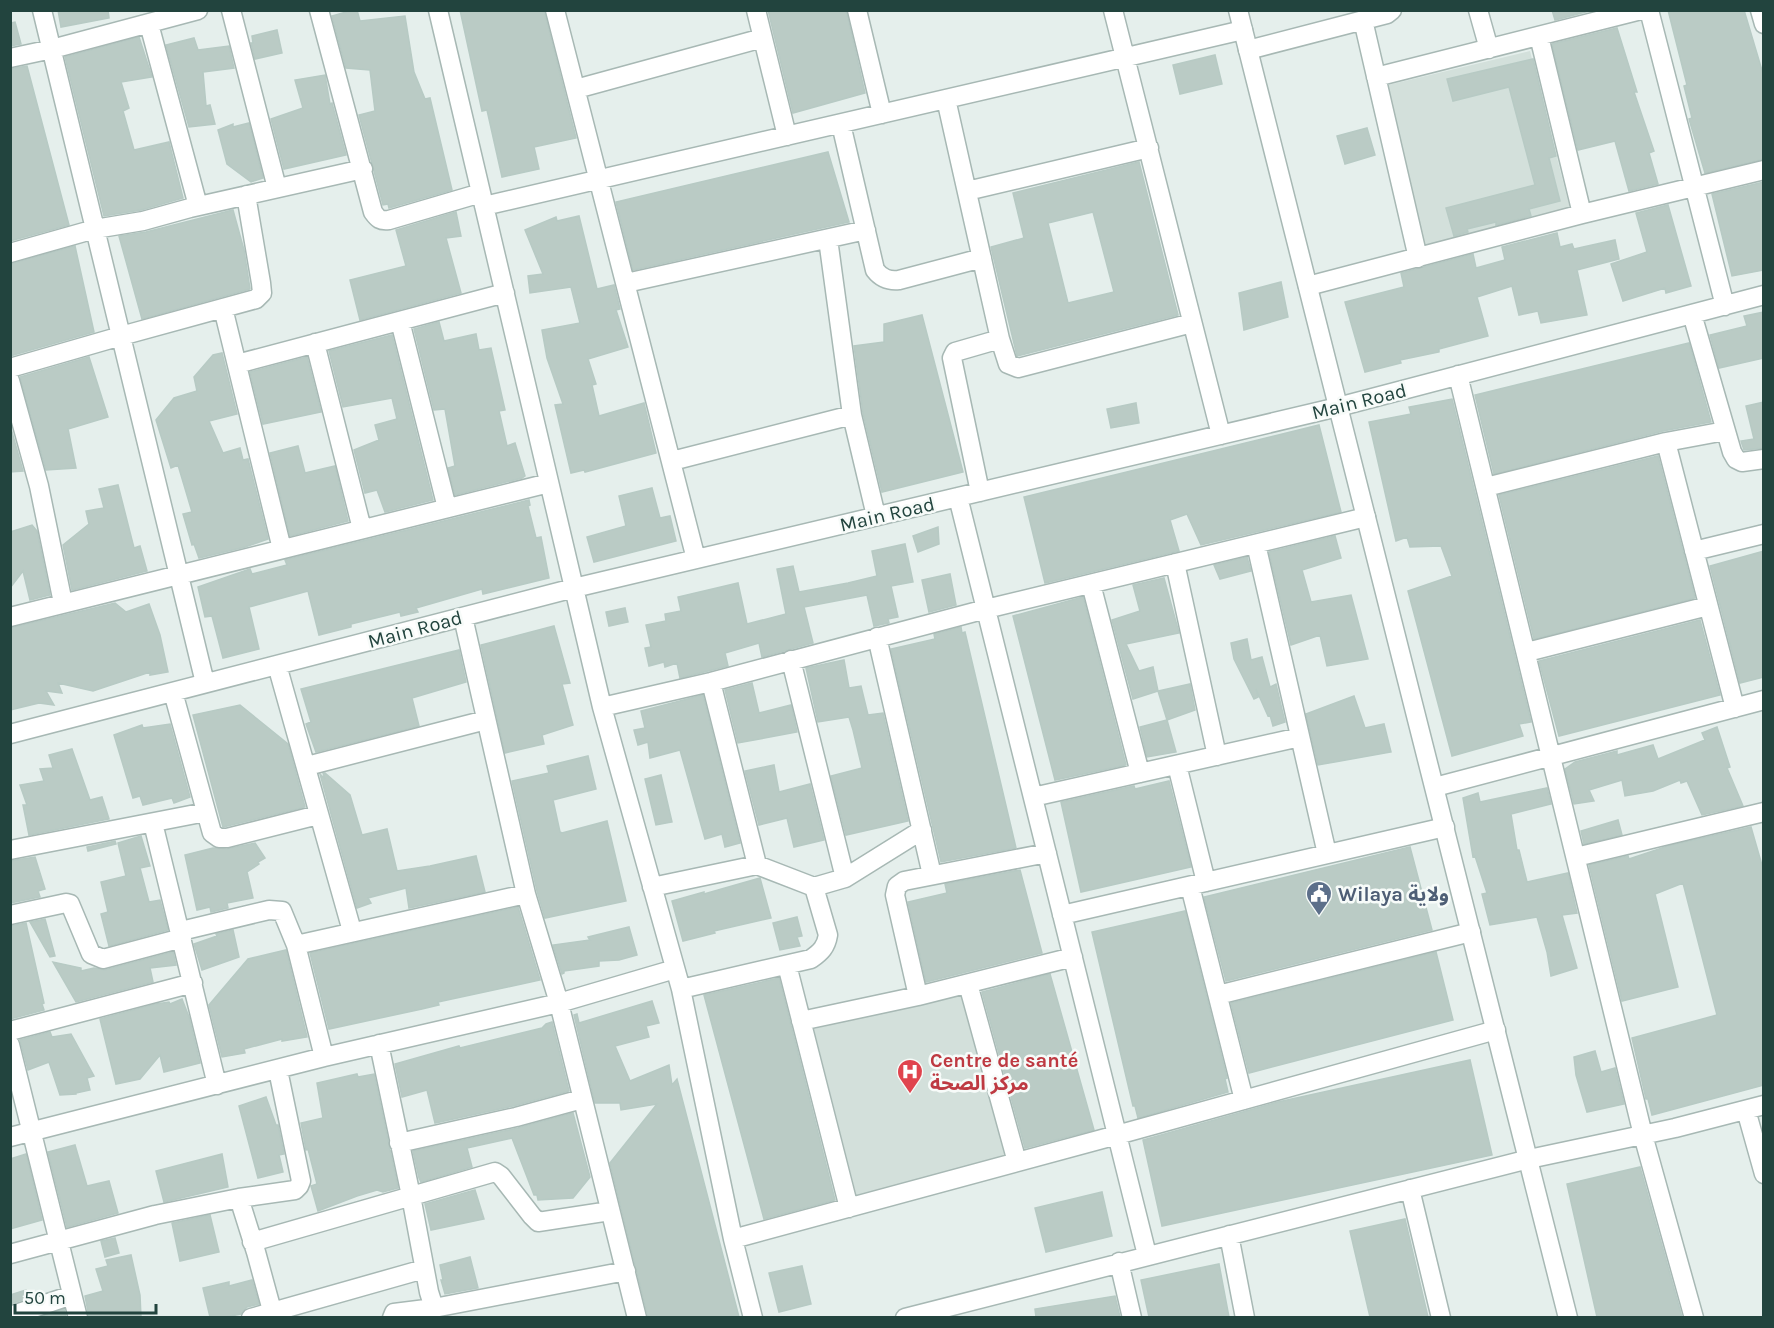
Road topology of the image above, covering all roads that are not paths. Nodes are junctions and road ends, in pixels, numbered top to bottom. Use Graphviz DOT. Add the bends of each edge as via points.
graph roads {
  1 [pos="42,10"];
  2 [pos="198,10"];
  3 [pos="231,10"];
  4 [pos="319,10"];
  5 [pos="438,10"];
  6 [pos="555,10"];
  7 [pos="756,10"];
  8 [pos="857,10"];
  9 [pos="1113,10"];
  10 [pos="1238,10"];
  11 [pos="1392,10"];
  12 [pos="1478,10"];
  13 [pos="1641,10"];
  14 [pos="1649,10"];
  15 [pos="1760,10"];
  16 [pos="1363,20"];
  17 [pos="149,24"];
  18 [pos="1764,24"];
  19 [pos="1243,30"];
  20 [pos="1539,36"];
  21 [pos="763,39"];
  22 [pos="52,49"];
  23 [pos="1489,49"];
  24 [pos="1248,50"];
  25 [pos="10,58"];
  26 [pos="1124,58"];
  27 [pos="1376,77"];
  28 [pos="576,89"];
  29 [pos="946,99"];
  30 [pos="882,114"];
  31 [pos="841,124"];
  32 [pos="787,136"];
  33 [pos="1149,148"];
  34 [pos="363,169"];
  35 [pos="1764,170"];
  36 [pos="600,180"];
  37 [pos="1695,186"];
  38 [pos="277,188"];
  39 [pos="967,191"];
  40 [pos="246,195"];
  41 [pos="483,200"];
  42 [pos="198,206"];
  43 [pos="1582,214"];
  44 [pos="95,229"];
  45 [pos="866,230"];
  46 [pos="828,239"];
  47 [pos="10,253"];
  48 [pos="982,258"];
  49 [pos="1418,258"];
  50 [pos="626,283"];
  51 [pos="1308,286"];
  52 [pos="505,293"];
  53 [pos="1764,295"];
  54 [pos="1725,306"];
  55 [pos="223,308"];
  56 [pos="1692,314"];
  57 [pos="400,321"];
  58 [pos="1192,323"];
  59 [pos="121,336"];
  60 [pos="1000,339"];
  61 [pos="315,344"];
  62 [pos="237,364"];
  63 [pos="10,368"];
  64 [pos="1458,375"];
  65 [pos="10,381"];
  66 [pos="1338,407"];
  67 [pos="852,415"];
  68 [pos="1725,431"];
  69 [pos="1221,435"];
  70 [pos="1666,442"];
  71 [pos="1764,459"];
  72 [pos="672,462"];
  73 [pos="549,483"];
  74 [pos="1485,487"];
  75 [pos="980,492"];
  76 [pos="958,497"];
  77 [pos="447,508"];
  78 [pos="876,516"];
  79 [pos="1366,517"];
  80 [pos="362,529"];
  81 [pos="1764,534"];
  82 [pos="1256,544"];
  83 [pos="282,549"];
  84 [pos="1694,551"];
  85 [pos="696,559"];
  86 [pos="1175,563"];
  87 [pos="179,575"];
  88 [pos="1091,584"];
  89 [pos="574,588"];
  90 [pos="63,603"];
  91 [pos="1708,606"];
  92 [pos="986,609"];
  93 [pos="10,617"];
  94 [pos="463,617"];
  95 [pos="877,637"];
  96 [pos="1527,652"];
  97 [pos="791,660"];
  98 [pos="277,665"];
  99 [pos="711,682"];
  100 [pos="205,683"];
  101 [pos="173,692"];
  102 [pos="1764,700"];
  103 [pos="602,707"];
  104 [pos="1735,708"];
  105 [pos="486,720"];
  106 [pos="10,734"];
  107 [pos="1300,737"];
  108 [pos="1217,756"];
  109 [pos="1552,756"];
  110 [pos="1177,765"];
  111 [pos="306,766"];
  112 [pos="1140,773"];
  113 [pos="1435,787"];
  114 [pos="1032,797"];
  115 [pos="206,812"];
  116 [pos="1764,812"];
  117 [pos="318,815"];
  118 [pos="153,823"];
  119 [pos="1445,827"];
  120 [pos="922,830"];
  121 [pos="10,850"];
  122 [pos="1047,854"];
  123 [pos="1327,854"];
  124 [pos="1576,857"];
  125 [pos="757,865"];
  126 [pos="932,875"];
  127 [pos="845,878"];
  128 [pos="1198,884"];
  129 [pos="652,887"];
  130 [pos="814,887"];
  131 [pos="526,894"];
  132 [pos="10,915"];
  133 [pos="1062,915"];
  134 [pos="352,931"];
  135 [pos="1471,932"];
  136 [pos="182,934"];
  137 [pos="296,945"];
  138 [pos="1072,957"];
  139 [pos="787,965"];
  140 [pos="675,969"];
  141 [pos="193,983"];
  142 [pos="968,984"];
  143 [pos="681,988"];
  144 [pos="1218,995"];
  145 [pos="918,996"];
  146 [pos="559,1004"];
  147 [pos="801,1022"];
  148 [pos="1496,1030"];
  149 [pos="10,1031"];
  150 [pos="378,1044"];
  151 [pos="10,1045"];
  152 [pos="324,1057"];
  153 [pos="278,1070"];
  154 [pos="217,1085"];
  155 [pos="582,1099"];
  156 [pos="1244,1100"];
  157 [pos="1755,1107"];
  158 [pos="32,1132"];
  159 [pos="1117,1135"];
  160 [pos="1643,1135"];
  161 [pos="10,1137"];
  162 [pos="399,1143"];
  163 [pos="1529,1159"];
  164 [pos="1017,1162"];
  165 [pos="1764,1174"];
  166 [pos="1410,1189"];
  167 [pos="411,1196"];
  168 [pos="239,1198"];
  169 [pos="849,1208"];
  170 [pos="610,1211"];
  171 [pos="1229,1235"];
  172 [pos="733,1239"];
  173 [pos="59,1240"];
  174 [pos="252,1242"];
  175 [pos="10,1254"];
  176 [pos="1147,1255"];
  177 [pos="1119,1262"];
  178 [pos="424,1269"];
  179 [pos="626,1271"];
  180 [pos="72,1295"];
  181 [pos="434,1308"];
  182 [pos="273,1314"];
  183 [pos="10,1317"];
  184 [pos="78,1317"];
  185 [pos="251,1317"];
  186 [pos="392,1317"];
  187 [pos="637,1317"];
  188 [pos="753,1317"];
  189 [pos="905,1317"];
  190 [pos="1132,1317"];
  191 [pos="1245,1317"];
  192 [pos="1441,1317"];
  193 [pos="1568,1317"];
  194 [pos="1694,1317"];
  1 -- 22 [label="street"];
  2 -- 17 [label="street"];
  3 -- 38 [label="street"];
  4 -- 34 [label="street"];
  5 -- 41 [label="street"];
  6 -- 28 [label="street"];
  7 -- 21 [label="street"];
  8 -- 30 [label="street"];
  9 -- 26 [label="street"];
  10 -- 19 [label="street"];
  11 -- 16 [label="street"];
  12 -- 23 [label="street"];
  13 -- 20 [label="street"];
  14 -- 37 [label="street"];
  15 -- 18 [label="street"];
  16 -- 24 [label="street"];
  16 -- 27 [label="street"];
  17 -- 22 [label="street"];
  17 -- 42 [label="street"];
  19 -- 24 [label="street"];
  19 -- 26 [label="street"];
  20 -- 23 [label="street"];
  20 -- 43 [label="street"];
  21 -- 28 [label="street"];
  21 -- 32 [label="street"];
  22 -- 25 [label="street"];
  22 -- 44 [label="street"];
  23 -- 27 [label="street"];
  24 -- 51 [label="street"];
  26 -- 29 [label="street"];
  26 -- 33 [label="street"];
  27 -- 49 [label="street"];
  28 -- 36 [label="street"];
  29 -- 30 [label="street"];
  29 -- 39 [label="street"];
  30 -- 31 [label="street"];
  31 -- 32 [label="street"];
  31 -- 45 [label="street"];
  32 -- 36 [label="street"];
  33 -- 39 [label="street"];
  33 -- 58 [label="street"];
  34 -- 38 [label="street"];
  34 -- 41 [label="street" via="373,212 382,221"];
  35 -- 37 [label="street"];
  36 -- 41 [label="street"];
  36 -- 50 [label="street"];
  37 -- 43 [label="street"];
  37 -- 54 [label="street"];
  38 -- 40 [label="street"];
  39 -- 48 [label="street"];
  40 -- 42 [label="street"];
  40 -- 55 [label="street" via="262,293 256,299"];
  41 -- 52 [label="street"];
  42 -- 44 [label="street"];
  43 -- 49 [label="street"];
  44 -- 47 [label="street"];
  44 -- 59 [label="street"];
  45 -- 46 [label="street"];
  45 -- 48 [label="street" via="875,270 880,277 892,281"];
  46 -- 50 [label="street"];
  46 -- 67 [label="street"];
  48 -- 60 [label="street"];
  49 -- 51 [label="street"];
  50 -- 72 [label="street"];
  51 -- 66 [label="street"];
  52 -- 57 [label="street"];
  52 -- 73 [label="street"];
  53 -- 54 [label="street, Main Road"];
  54 -- 56 [label="street, Main Road"];
  55 -- 59 [label="street"];
  55 -- 62 [label="street"];
  56 -- 64 [label="street, Main Road"];
  56 -- 68 [label="street"];
  57 -- 61 [label="street"];
  57 -- 77 [label="street"];
  58 -- 60 [label="street" via="1018,368 1008,364"];
  58 -- 69 [label="street"];
  59 -- 63 [label="street"];
  59 -- 87 [label="street"];
  60 -- 75 [label="street" via="955,352 952,358"];
  61 -- 62 [label="street"];
  61 -- 80 [label="street"];
  62 -- 83 [label="street"];
  64 -- 66 [label="street, Main Road"];
  64 -- 74 [label="street"];
  65 -- 90 [label="street" via="39,486"];
  66 -- 69 [label="street, Main Road"];
  66 -- 79 [label="street"];
  67 -- 72 [label="street"];
  67 -- 78 [label="street"];
  68 -- 70 [label="street"];
  68 -- 71 [label="street" via="1736,459"];
  69 -- 75 [label="street, Main Road"];
  70 -- 74 [label="street"];
  70 -- 84 [label="street"];
  72 -- 85 [label="street"];
  73 -- 77 [label="street"];
  73 -- 89 [label="street"];
  74 -- 96 [label="street"];
  75 -- 76 [label="street, Main Road"];
  76 -- 78 [label="street, Main Road"];
  76 -- 92 [label="street"];
  77 -- 80 [label="street"];
  78 -- 85 [label="street, Main Road"];
  79 -- 82 [label="street"];
  79 -- 113 [label="street"];
  80 -- 83 [label="street"];
  81 -- 84 [label="street"];
  82 -- 86 [label="street"];
  82 -- 107 [label="street"];
  83 -- 87 [label="street"];
  84 -- 91 [label="street"];
  85 -- 89 [label="street, Main Road"];
  86 -- 88 [label="street"];
  86 -- 108 [label="street"];
  87 -- 90 [label="street"];
  87 -- 100 [label="street"];
  88 -- 92 [label="street"];
  88 -- 112 [label="street"];
  89 -- 94 [label="street, Main Road"];
  89 -- 103 [label="street"];
  90 -- 93 [label="street"];
  91 -- 96 [label="street"];
  91 -- 104 [label="street"];
  92 -- 95 [label="street"];
  92 -- 114 [label="street"];
  94 -- 98 [label="street, Main Road"];
  94 -- 105 [label="street"];
  95 -- 97 [label="street"];
  95 -- 120 [label="street"];
  96 -- 109 [label="street"];
  97 -- 99 [label="street"];
  97 -- 127 [label="street"];
  98 -- 100 [label="street, Main Road"];
  98 -- 111 [label="street"];
  99 -- 103 [label="street"];
  99 -- 125 [label="street"];
  100 -- 101 [label="street, Main Road"];
  101 -- 106 [label="street, Main Road"];
  101 -- 115 [label="street"];
  102 -- 104 [label="street"];
  103 -- 129 [label="street"];
  104 -- 109 [label="street"];
  105 -- 111 [label="street"];
  105 -- 131 [label="street"];
  107 -- 108 [label="street"];
  107 -- 123 [label="street"];
  108 -- 110 [label="street"];
  109 -- 113 [label="street"];
  109 -- 124 [label="street"];
  110 -- 112 [label="street"];
  110 -- 128 [label="street"];
  111 -- 117 [label="street"];
  112 -- 114 [label="street"];
  113 -- 119 [label="street"];
  114 -- 122 [label="street"];
  115 -- 117 [label="street" via="212,833 219,838"];
  115 -- 118 [label="street"];
  116 -- 124 [label="street"];
  117 -- 134 [label="street"];
  118 -- 121 [label="street"];
  118 -- 136 [label="street"];
  119 -- 123 [label="street"];
  119 -- 135 [label="street"];
  120 -- 126 [label="street"];
  120 -- 127 [label="street"];
  122 -- 126 [label="street"];
  122 -- 133 [label="street"];
  123 -- 128 [label="street"];
  124 -- 160 [label="street"];
  125 -- 129 [label="street"];
  125 -- 130 [label="street"];
  126 -- 145 [label="street" via="904,881 897,886 895,895"];
  127 -- 130 [label="street"];
  128 -- 133 [label="street"];
  128 -- 144 [label="street"];
  129 -- 140 [label="street"];
  130 -- 139 [label="street" via="827,943 811,959"];
  131 -- 134 [label="street"];
  131 -- 146 [label="street"];
  132 -- 136 [label="street" via="70,904 91,954 103,960"];
  133 -- 138 [label="street"];
  134 -- 137 [label="street"];
  135 -- 144 [label="street"];
  135 -- 148 [label="street"];
  136 -- 137 [label="street" via="277,909 286,917"];
  136 -- 141 [label="street"];
  137 -- 152 [label="street"];
  138 -- 142 [label="street"];
  138 -- 159 [label="street"];
  139 -- 143 [label="street"];
  139 -- 147 [label="street"];
  140 -- 143 [label="street"];
  140 -- 146 [label="street"];
  141 -- 149 [label="street"];
  141 -- 154 [label="street"];
  142 -- 145 [label="street"];
  142 -- 164 [label="street"];
  143 -- 172 [label="street"];
  144 -- 156 [label="street"];
  145 -- 147 [label="street"];
  146 -- 150 [label="street"];
  146 -- 155 [label="street"];
  147 -- 169 [label="street"];
  148 -- 156 [label="street"];
  148 -- 163 [label="street"];
  150 -- 152 [label="street"];
  150 -- 162 [label="street"];
  151 -- 158 [label="street"];
  152 -- 153 [label="street"];
  153 -- 154 [label="street"];
  153 -- 168 [label="street" via="301,1181 295,1190"];
  154 -- 158 [label="street"];
  155 -- 162 [label="street"];
  155 -- 170 [label="street"];
  156 -- 159 [label="street"];
  157 -- 160 [label="street"];
  157 -- 165 [label="street"];
  158 -- 161 [label="street"];
  158 -- 173 [label="street"];
  159 -- 164 [label="street"];
  159 -- 176 [label="street"];
  160 -- 163 [label="street"];
  160 -- 194 [label="street"];
  162 -- 167 [label="street"];
  163 -- 166 [label="street"];
  163 -- 193 [label="street"];
  164 -- 169 [label="street"];
  166 -- 171 [label="street"];
  166 -- 192 [label="street"];
  167 -- 170 [label="street" via="495,1172 538,1222"];
  167 -- 174 [label="street"];
  167 -- 178 [label="street"];
  168 -- 173 [label="street"];
  168 -- 174 [label="street"];
  169 -- 172 [label="street"];
  170 -- 179 [label="street"];
  171 -- 176 [label="street"];
  171 -- 191 [label="street"];
  172 -- 188 [label="street"];
  173 -- 175 [label="street"];
  173 -- 180 [label="street"];
  174 -- 182 [label="street"];
  176 -- 177 [label="street"];
  177 -- 189 [label="street"];
  177 -- 190 [label="street"];
  178 -- 181 [label="street"];
  178 -- 182 [label="street"];
  179 -- 181 [label="street"];
  179 -- 187 [label="street"];
  180 -- 183 [label="street"];
  180 -- 184 [label="street"];
  181 -- 186 [label="street" via="394,1313"];
  182 -- 185 [label="street"];
}
